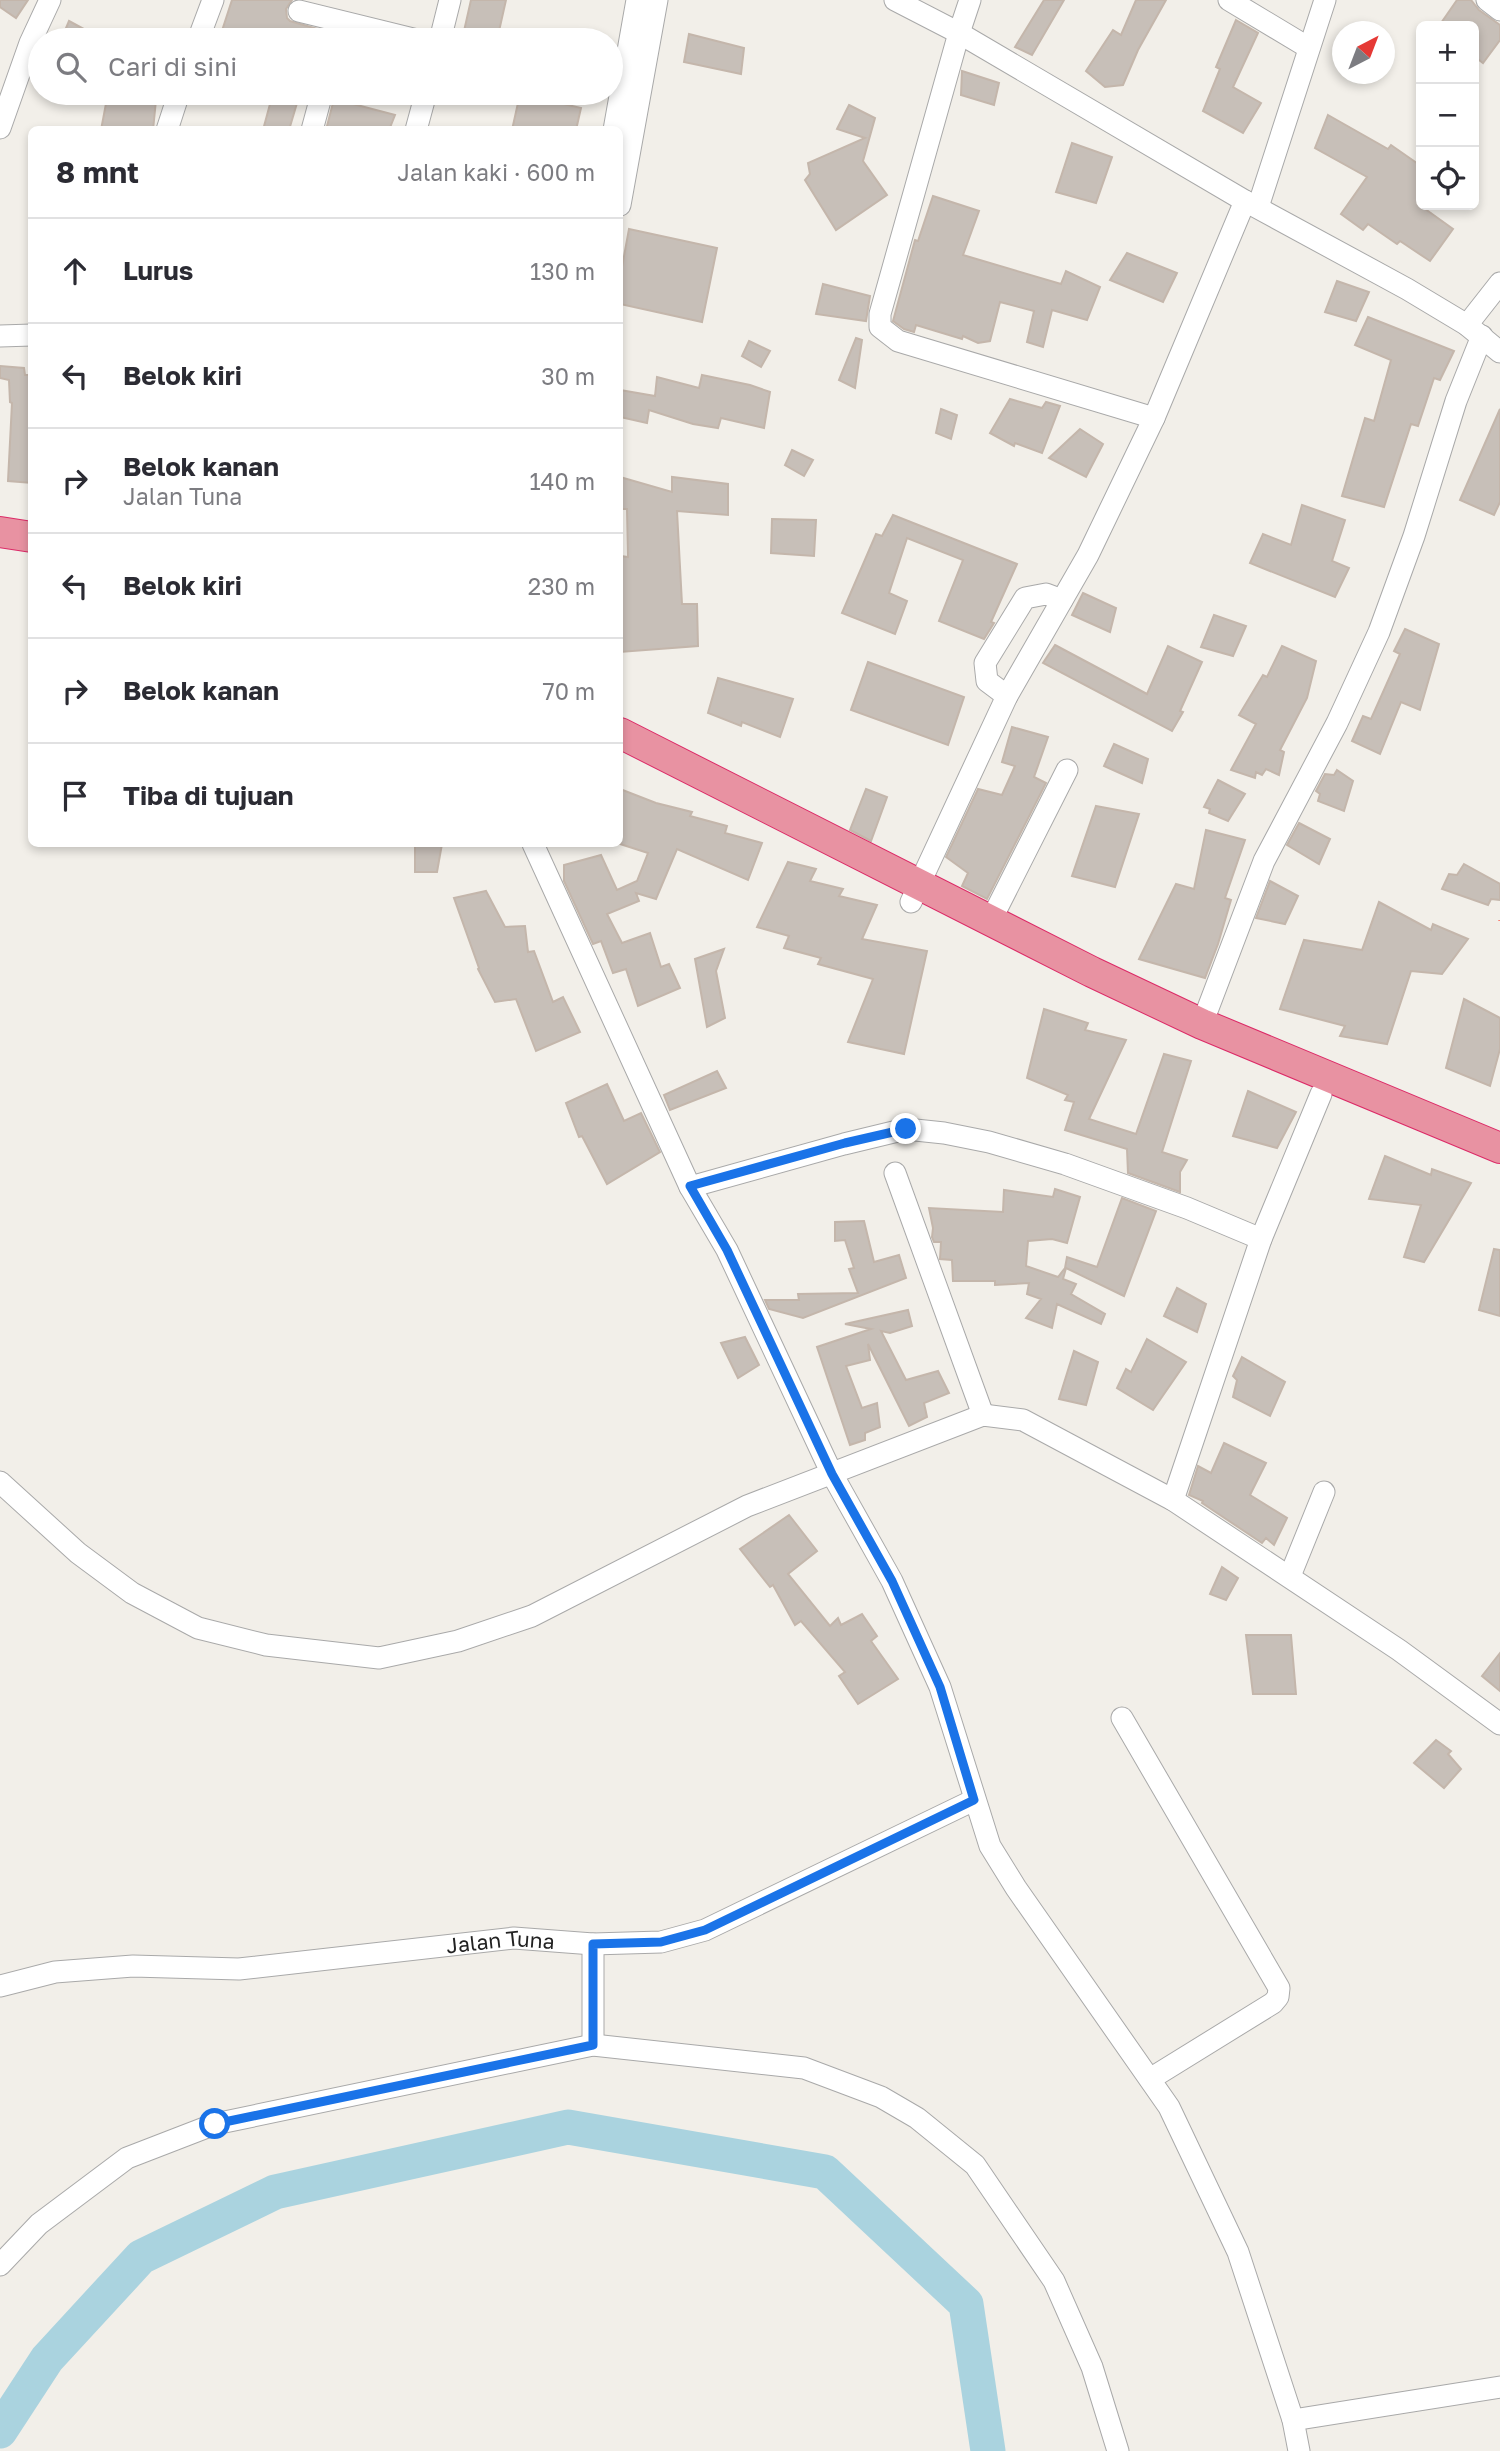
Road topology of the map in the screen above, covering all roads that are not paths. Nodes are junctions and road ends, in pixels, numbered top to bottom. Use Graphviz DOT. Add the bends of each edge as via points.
graph roads {
  1 [pos="50,0"];
  2 [pos="212,0"];
  3 [pos="450,0"];
  4 [pos="637,0"];
  5 [pos="657,0"];
  6 [pos="895,0"];
  7 [pos="971,0"];
  8 [pos="1229,0"];
  9 [pos="1325,0"];
  10 [pos="1488,0"];
  11 [pos="299,10"];
  12 [pos="1500,10"];
  13 [pos="37,28"];
  14 [pos="202,28"];
  15 [pos="334,28"];
  16 [pos="443,28"];
  17 [pos="959,33"];
  18 [pos="1310,48"];
  19 [pos="28,49"];
  20 [pos="623,79"];
  21 [pos="175,105"];
  22 [pos="319,105"];
  23 [pos="423,105"];
  24 [pos="618,105"];
  25 [pos="168,126"];
  26 [pos="313,126"];
  27 [pos="417,126"];
  28 [pos="615,126"];
  29 [pos="0,128"];
  30 [pos="623,188"];
  31 [pos="1252,204"];
  32 [pos="1500,283"];
  33 [pos="1474,330"];
  34 [pos="28,335"];
  35 [pos="0,336"];
  36 [pos="1500,352"];
  37 [pos="1154,418"];
  38 [pos="0,532"];
  39 [pos="28,536"];
  40 [pos="0,553"];
  41 [pos="28,557"];
  42 [pos="1062,600"];
  43 [pos="1007,696"];
  44 [pos="623,735"];
  45 [pos="623,756"];
  46 [pos="1067,770"];
  47 [pos="534,847"];
  48 [pos="915,894"];
  49 [pos="990,922"];
  50 [pos="1202,1024"];
  51 [pos="1321,1094"];
  52 [pos="1500,1148"];
  53 [pos="1500,1170"];
  54 [pos="895,1173"];
  55 [pos="690,1186"];
  56 [pos="1261,1239"];
  57 [pos="983,1415"];
  58 [pos="832,1474"];
  59 [pos="0,1482"];
  60 [pos="1324,1492"];
  61 [pos="1173,1500"];
  62 [pos="1290,1576"];
  63 [pos="1122,1718"];
  64 [pos="1500,1724"];
  65 [pos="974,1800"];
  66 [pos="593,1944"];
  67 [pos="0,1986"];
  68 [pos="593,2045"];
  69 [pos="1150,2079"];
  70 [pos="0,2265"];
  71 [pos="1500,2387"];
  72 [pos="1293,2420"];
  73 [pos="1118,2451"];
  74 [pos="1299,2451"];
  1 -- 13 [label="street"];
  2 -- 14 [label="street"];
  3 -- 16 [label="street"];
  4 -- 20 [label="street"];
  5 -- 30 [label="street"];
  6 -- 17 [label="street"];
  7 -- 17 [label="street"];
  8 -- 18 [label="street"];
  9 -- 18 [label="street"];
  10 -- 12 [label="street"];
  11 -- 15 [label="street"];
  17 -- 31 [label="street"];
  17 -- 37 [label="street" via="880,327 898,341"];
  18 -- 31 [label="street"];
  19 -- 29 [label="street"];
  21 -- 25 [label="street"];
  22 -- 26 [label="street"];
  23 -- 27 [label="street"];
  24 -- 28 [label="street"];
  31 -- 33 [label="street"];
  31 -- 37 [label="street"];
  32 -- 33 [label="street"];
  33 -- 36 [label="street"];
  33 -- 50 [label="street" via="1414,536 1379,632 1264,861"];
  34 -- 35 [label="street"];
  37 -- 42 [label="street"];
  38 -- 39 [label="highway"];
  40 -- 41 [label="highway"];
  42 -- 43 [label="street"];
  42 -- 43 [label="street" via="1046,594 1025,598 985,663 987,681"];
  43 -- 48 [label="street"];
  44 -- 48 [label="highway"];
  45 -- 48 [label="highway"];
  46 -- 49 [label="street"];
  47 -- 55 [label="street"];
  48 -- 49 [label="highway"];
  48 -- 51 [label="highway" via="1187,1038"];
  49 -- 50 [label="highway"];
  50 -- 52 [label="highway"];
  51 -- 53 [label="highway"];
  51 -- 56 [label="street"];
  54 -- 57 [label="street"];
  55 -- 56 [label="street" via="906,1129 989,1142 1065,1164"];
  55 -- 58 [label="street" via="727,1250"];
  56 -- 61 [label="street"];
  57 -- 58 [label="street"];
  57 -- 61 [label="street" via="1023,1420"];
  58 -- 59 [label="street" via="747,1506 532,1616 458,1641 379,1658 266,1645 198,1628 132,1592 89,1561"];
  58 -- 65 [label="street" via="892,1581 940,1687"];
  60 -- 62 [label="street"];
  61 -- 62 [label="street"];
  62 -- 64 [label="street"];
  63 -- 69 [label="street" via="1279,1988 1273,2004"];
  65 -- 66 [label="street, Jalan Tuna" via="705,1930 661,1942"];
  65 -- 69 [label="street" via="990,1846 1016,1888"];
  66 -- 67 [label="street, Jalan Tuna" via="514,1938 239,1969 134,1966 55,1972"];
  66 -- 68 [label="street"];
  68 -- 70 [label="street" via="215,2124 127,2158 39,2224"];
  68 -- 73 [label="street" via="804,2068 881,2097 917,2118 975,2165 1054,2281 1092,2367"];
  69 -- 72 [label="street" via="1169,2107 1238,2252"];
  71 -- 72 [label="street"];
  72 -- 74 [label="street"];
}
